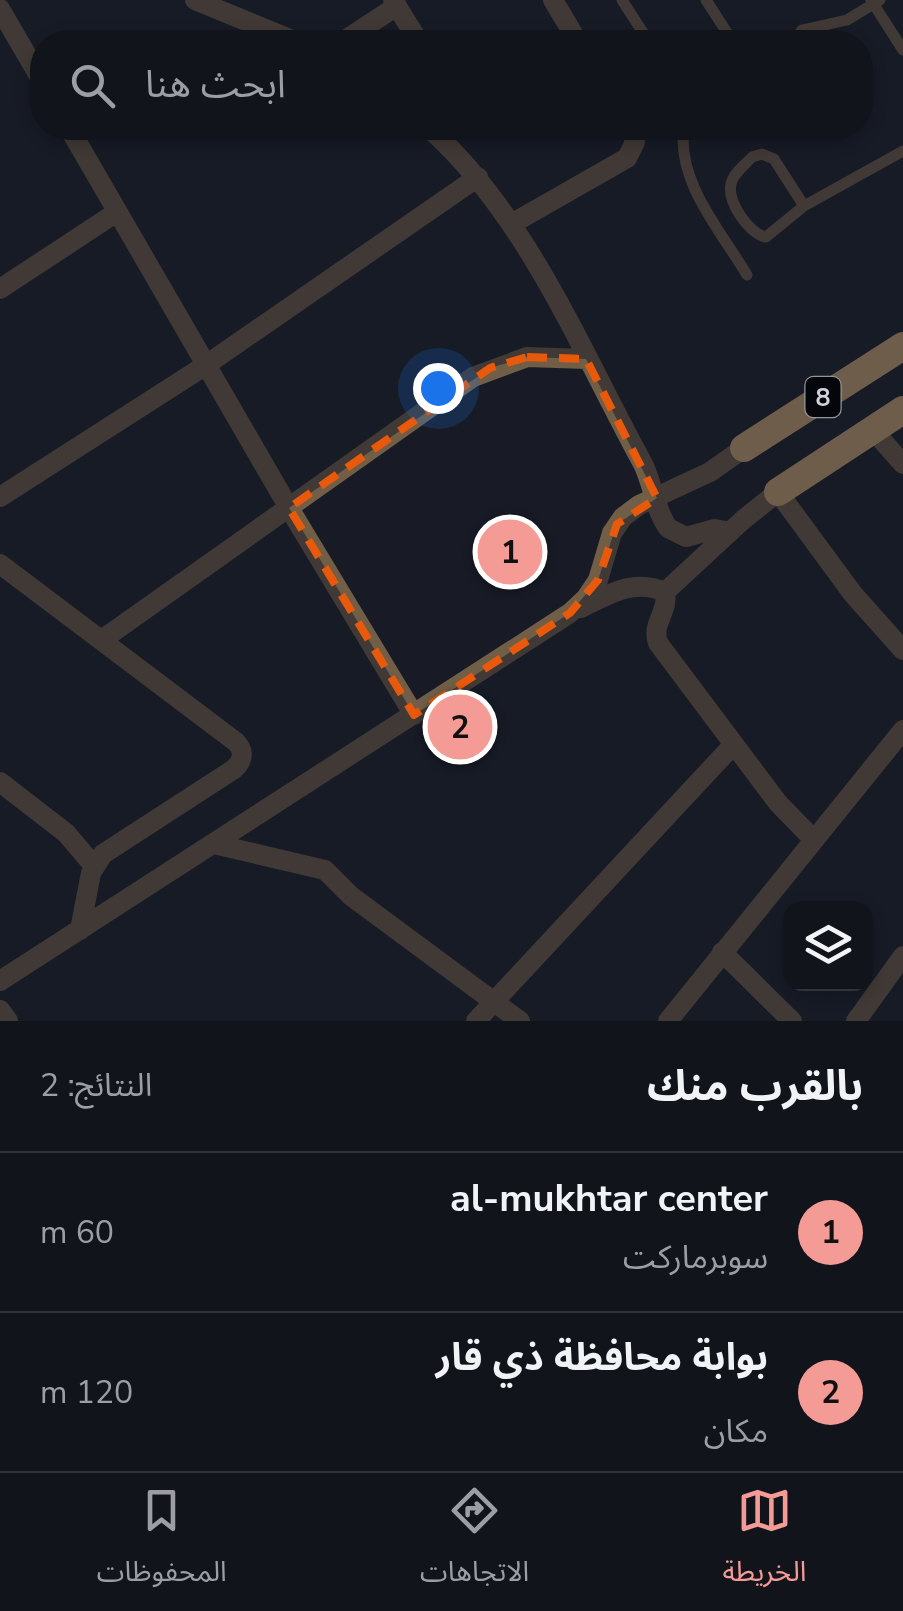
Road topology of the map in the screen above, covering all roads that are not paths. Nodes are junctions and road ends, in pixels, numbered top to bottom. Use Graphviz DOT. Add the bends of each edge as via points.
graph roads {
  1 [pos="194,0"];
  2 [pos="552,0"];
  3 [pos="622,0"];
  4 [pos="706,0"];
  5 [pos="875,1"];
  6 [pos="395,3"];
  7 [pos="223,5"];
  8 [pos="0,9"];
  9 [pos="274,30"];
  10 [pos="358,30"];
  11 [pos="412,30"];
  12 [pos="571,30"];
  13 [pos="641,30"];
  14 [pos="725,30"];
  15 [pos="805,30"];
  16 [pos="903,50"];
  17 [pos="30,60"];
  18 [pos="76,140"];
  19 [pos="441,140"];
  20 [pos="634,140"];
  21 [pos="683,140"];
  22 [pos="903,151"];
  23 [pos="478,177"];
  24 [pos="804,206"];
  25 [pos="117,212"];
  26 [pos="513,223"];
  27 [pos="747,275"];
  28 [pos="0,289"];
  29 [pos="903,346"];
  30 [pos="586,359"];
  31 [pos="206,365"];
  32 [pos="903,410"];
  33 [pos="873,430"];
  34 [pos="744,448"];
  35 [pos="903,464"];
  36 [pos="778,492"];
  37 [pos="0,496"];
  38 [pos="657,498"];
  39 [pos="289,508"];
  40 [pos="730,532"];
  41 [pos="0,564"];
  42 [pos="665,592"];
  43 [pos="570,613"];
  44 [pos="103,639"];
  45 [pos="903,650"];
  46 [pos="414,715"];
  47 [pos="903,730"];
  48 [pos="734,744"];
  49 [pos="0,782"];
  50 [pos="814,840"];
  51 [pos="214,844"];
  52 [pos="94,866"];
  53 [pos="80,930"];
  54 [pos="722,952"];
  55 [pos="903,956"];
  56 [pos="0,981"];
  57 [pos="494,1002"];
  58 [pos="0,1010"];
  59 [pos="8,1021"];
  60 [pos="476,1021"];
  61 [pos="520,1021"];
  62 [pos="668,1021"];
  63 [pos="792,1021"];
  64 [pos="856,1021"];
  1 -- 7 [label="street"];
  2 -- 12 [label="street"];
  3 -- 13 [label="lane"];
  4 -- 14 [label="lane"];
  5 -- 15 [label="lane" via="846,20"];
  5 -- 16 [label="lane"];
  6 -- 10 [label="street"];
  6 -- 11 [label="street"];
  7 -- 9 [label="street"];
  8 -- 17 [label="street"];
  18 -- 25 [label="street"];
  19 -- 23 [label="street"];
  20 -- 26 [label="street" via="627,158"];
  21 -- 27 [label="lane" via="690,180"];
  22 -- 24 [label="lane"];
  23 -- 26 [label="street"];
  23 -- 31 [label="street"];
  24 -- 24 [label="lane" via="767,155 752,157 732,182 733,201 756,236 771,236"];
  25 -- 28 [label="street"];
  25 -- 31 [label="street"];
  26 -- 30 [label="street"];
  29 -- 34 [label="highway, 8"];
  30 -- 38 [label="street"];
  30 -- 39 [label="street" via="528,357 472,377"];
  31 -- 37 [label="street"];
  31 -- 39 [label="street"];
  32 -- 33 [label="highway, 8"];
  33 -- 35 [label="street"];
  33 -- 36 [label="highway, 8"];
  34 -- 38 [label="street"];
  36 -- 40 [label="street"];
  36 -- 45 [label="street"];
  38 -- 40 [label="street" via="674,534"];
  38 -- 43 [label="street" via="617,524 598,580"];
  39 -- 44 [label="street"];
  39 -- 46 [label="street"];
  40 -- 42 [label="street"];
  41 -- 44 [label="street"];
  42 -- 43 [label="street" via="630,587"];
  42 -- 48 [label="street" via="655,627 658,643"];
  43 -- 46 [label="street"];
  44 -- 52 [label="street" via="236,742 242,759"];
  46 -- 51 [label="street"];
  47 -- 50 [label="street"];
  48 -- 50 [label="street"];
  48 -- 57 [label="street"];
  49 -- 52 [label="street" via="66,833"];
  50 -- 54 [label="street"];
  51 -- 53 [label="street"];
  51 -- 57 [label="street" via="325,870"];
  52 -- 53 [label="street"];
  53 -- 56 [label="street"];
  54 -- 62 [label="street"];
  54 -- 63 [label="street"];
  55 -- 64 [label="street"];
  57 -- 60 [label="street"];
  57 -- 61 [label="street"];
  58 -- 59 [label="street"];
}
